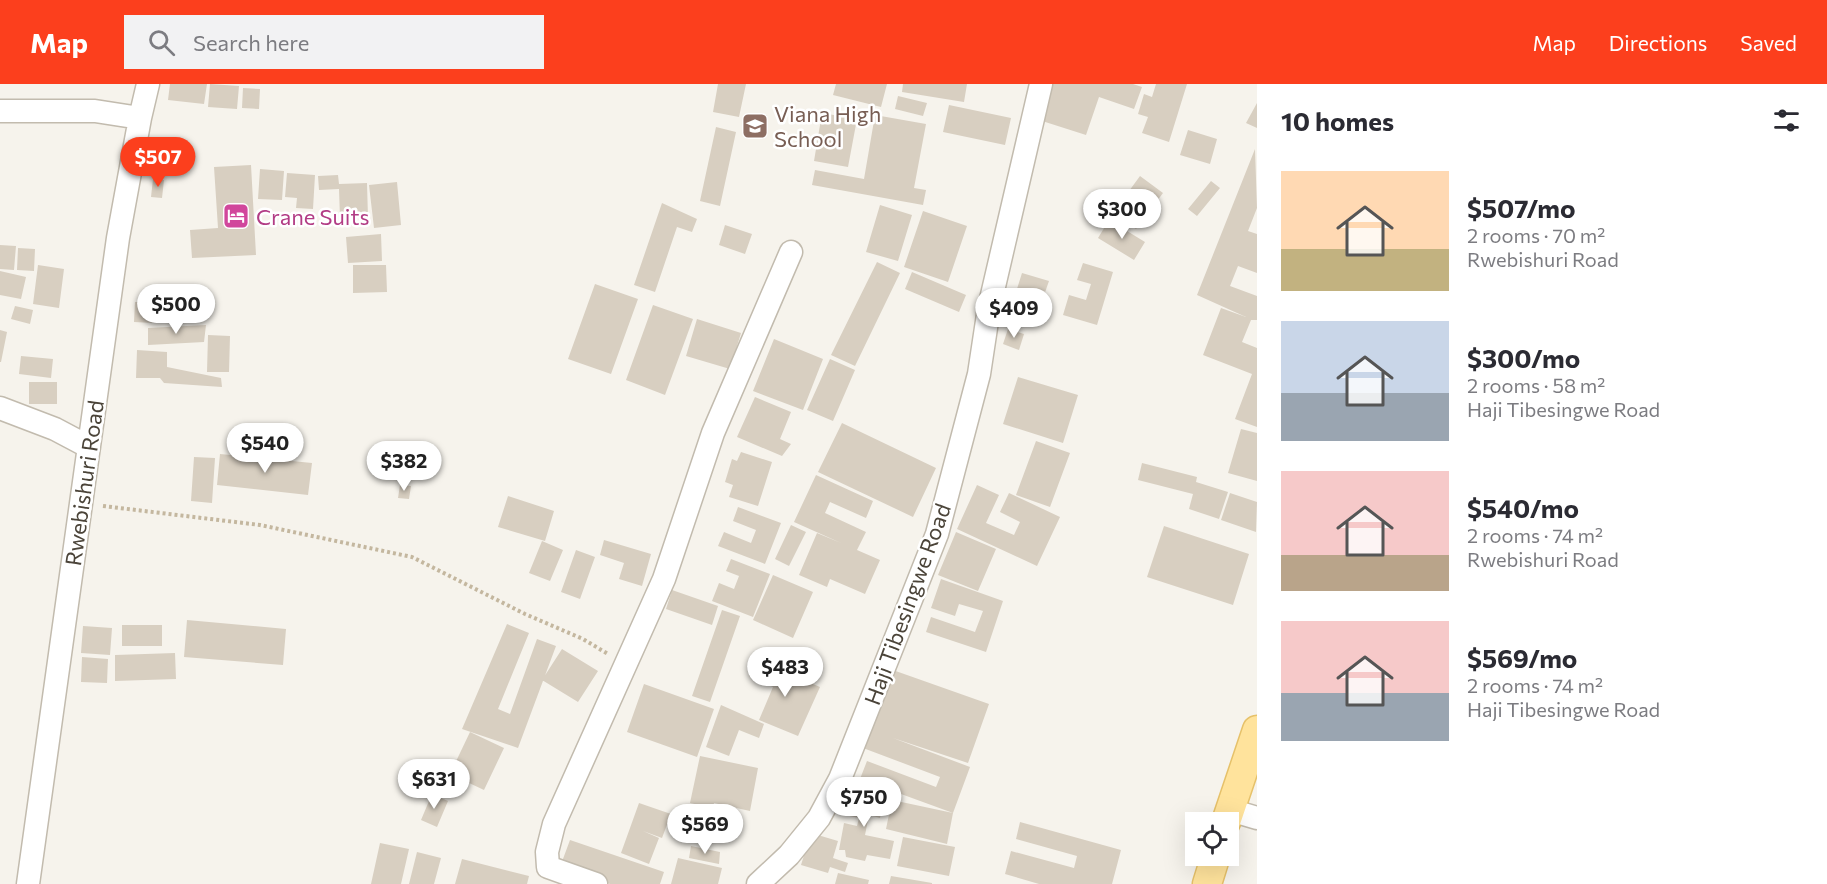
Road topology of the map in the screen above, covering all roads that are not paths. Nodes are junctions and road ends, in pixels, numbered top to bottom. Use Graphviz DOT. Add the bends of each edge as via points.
graph roads {
  1 [pos="148,84"];
  2 [pos="1041,84"];
  3 [pos="0,111"];
  4 [pos="140,118"];
  5 [pos="791,252"];
  6 [pos="0,408"];
  7 [pos="89,447"];
  8 [pos="1257,730"];
  9 [pos="1229,812"];
  10 [pos="1239,817"];
  11 [pos="1257,818"];
  12 [pos="1212,866"];
  13 [pos="28,884"];
  14 [pos="596,884"];
  15 [pos="758,884"];
  16 [pos="1206,884"];
  1 -- 4 [label="street, Rwebishuri Road"];
  2 -- 15 [label="street, Haji Tibesingwe Road" via="989,308 979,374 937,534 840,779 819,818 789,855"];
  3 -- 4 [label="street" via="95,111"];
  4 -- 7 [label="street, Rwebishuri Road" via="118,238"];
  5 -- 14 [label="street" via="713,433 664,579 554,824 547,852 548,867"];
  6 -- 7 [label="street"];
  7 -- 13 [label="street, Rwebishuri Road"];
  8 -- 9 [label="main road"];
  10 -- 11 [label="street"];
  12 -- 16 [label="main road"];
}
